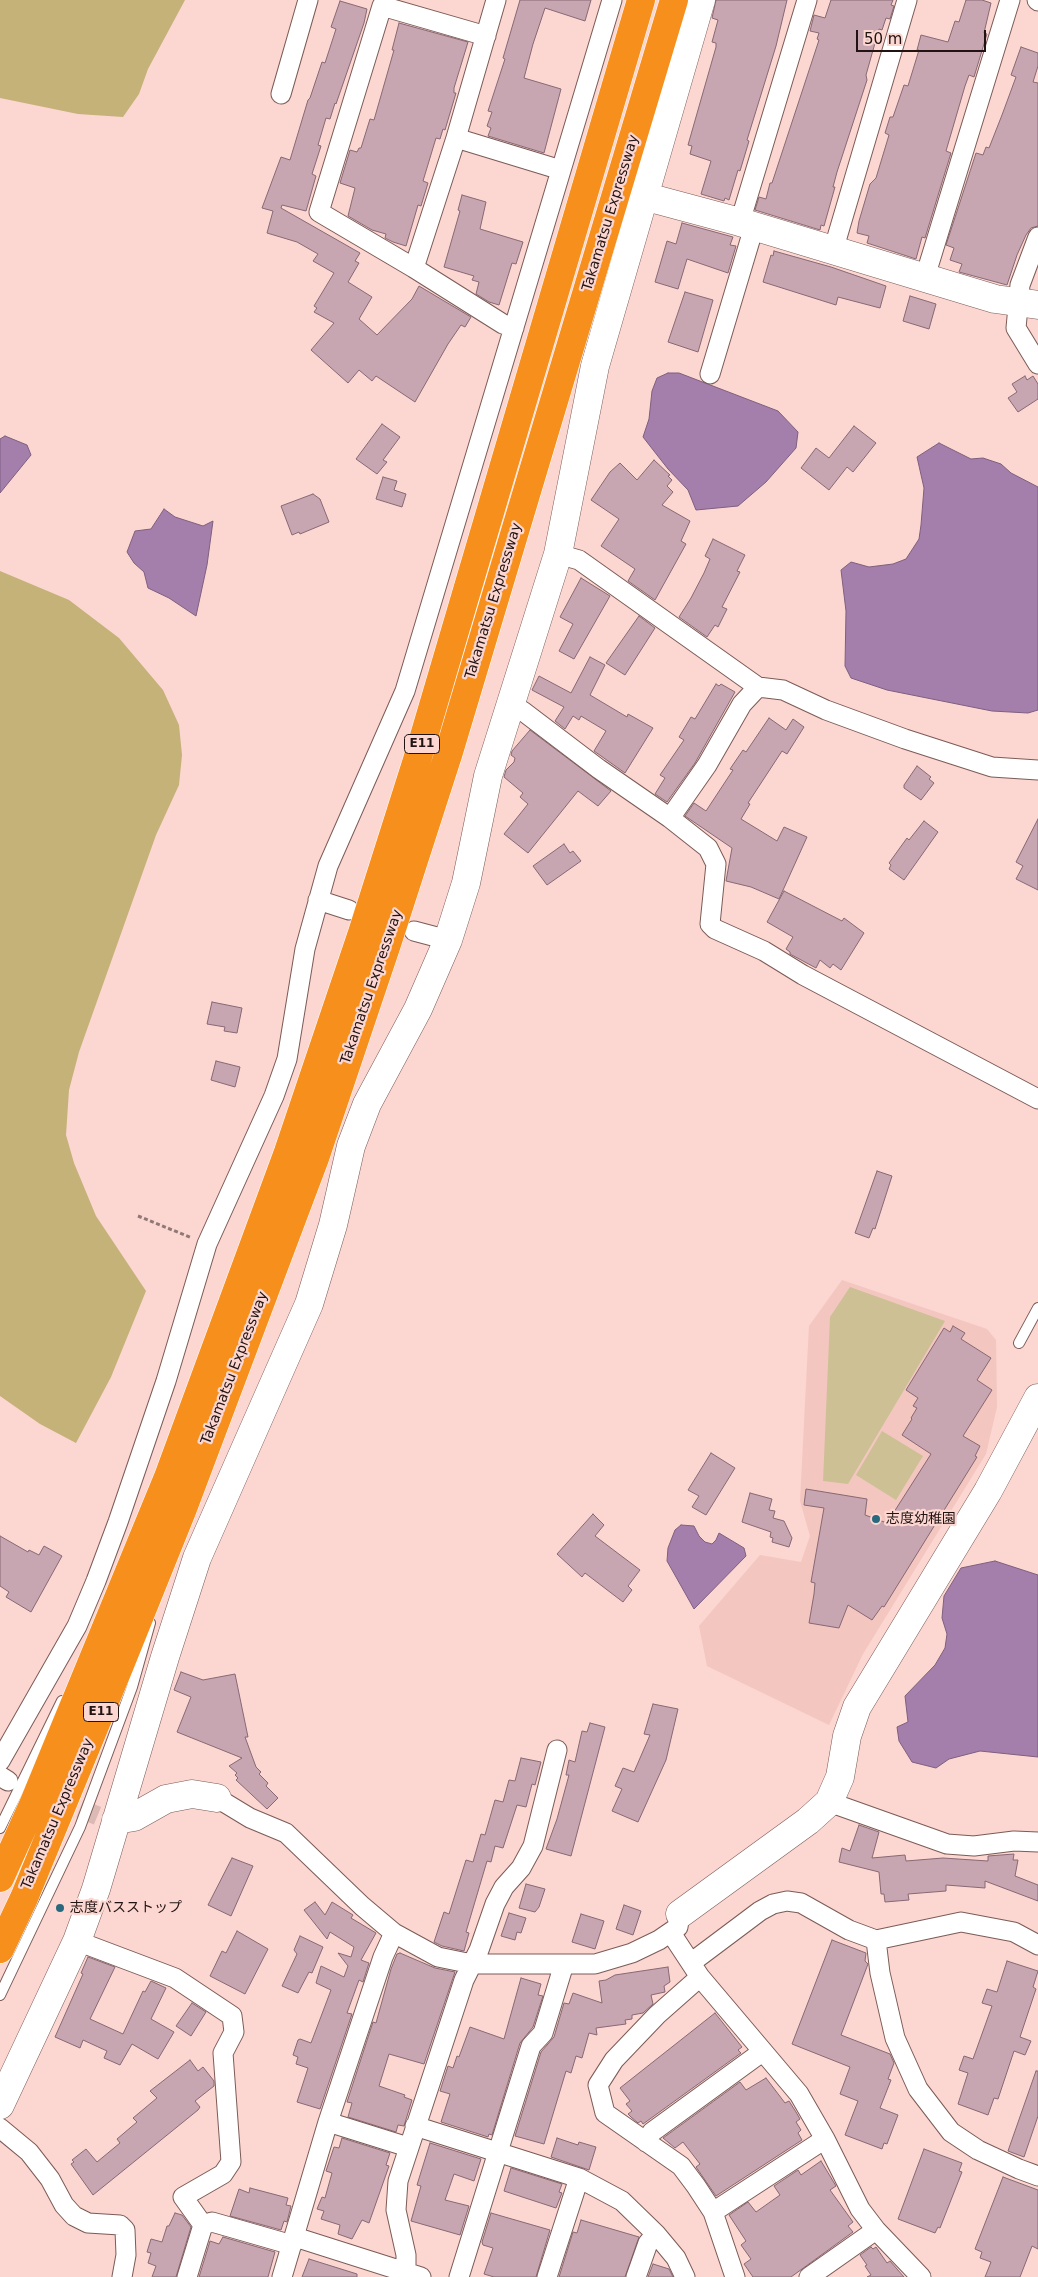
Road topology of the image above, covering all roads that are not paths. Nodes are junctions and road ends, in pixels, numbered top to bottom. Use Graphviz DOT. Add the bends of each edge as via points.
graph roads {
  1 [pos="308,0"];
  2 [pos="496,0"];
  3 [pos="612,0"];
  4 [pos="641,0"];
  5 [pos="674,0"];
  6 [pos="701,0"];
  7 [pos="806,0"];
  8 [pos="907,0"];
  9 [pos="1010,0"];
  10 [pos="486,36"];
  11 [pos="281,94"];
  12 [pos="456,138"];
  13 [pos="561,170"];
  14 [pos="643,196"];
  15 [pos="747,225"];
  16 [pos="1038,237"];
  17 [pos="833,251"];
  18 [pos="414,268"];
  19 [pos="925,277"];
  20 [pos="1028,304"];
  21 [pos="514,328"];
  22 [pos="1038,364"];
  23 [pos="710,374"];
  24 [pos="558,554"];
  25 [pos="758,687"];
  26 [pos="510,703"];
  27 [pos="1038,770"];
  28 [pos="670,818"];
  29 [pos="318,900"];
  30 [pos="349,910"];
  31 [pos="414,931"];
  32 [pos="448,940"];
  33 [pos="1038,1099"];
  34 [pos="1038,1308"];
  35 [pos="1019,1344"];
  36 [pos="1038,1398"];
  37 [pos="182,1511"];
  38 [pos="126,1580"];
  39 [pos="76,1672"];
  40 [pos="67,1690"];
  41 [pos="557,1750"];
  42 [pos="0,1761"];
  43 [pos="217,1798"];
  44 [pos="828,1802"];
  45 [pos="107,1818"];
  46 [pos="0,1828"];
  47 [pos="1038,1842"];
  48 [pos="0,1878"];
  49 [pos="675,1924"];
  50 [pos="394,1933"];
  51 [pos="77,1940"];
  52 [pos="876,1940"];
  53 [pos="1038,1944"];
  54 [pos="0,1949"];
  55 [pos="472,1964"];
  56 [pos="564,1964"];
  57 [pos="696,1969"];
  58 [pos="0,1995"];
  59 [pos="762,2052"];
  60 [pos="0,2106"];
  61 [pos="328,2122"];
  62 [pos="415,2126"];
  63 [pos="0,2128"];
  64 [pos="825,2139"];
  65 [pos="646,2142"];
  66 [pos="408,2147"];
  67 [pos="498,2152"];
  68 [pos="1038,2176"];
  69 [pos="579,2178"];
  70 [pos="713,2212"];
  71 [pos="204,2225"];
  72 [pos="876,2230"];
  73 [pos="656,2234"];
  74 [pos="294,2241"];
  75 [pos="371,2269"];
  76 [pos="413,2274"];
  77 [pos="122,2277"];
  78 [pos="187,2277"];
  79 [pos="282,2277"];
  80 [pos="459,2277"];
  81 [pos="547,2277"];
  82 [pos="636,2277"];
  83 [pos="685,2277"];
  84 [pos="735,2277"];
  85 [pos="809,2277"];
  86 [pos="921,2277"];
  1 -- 11 [label="street"];
  2 -- 10 [label="street"];
  3 -- 13 [label="street"];
  4 -- 38 [label="highway, Takamatsu Expressway / E11" via="420,750 362,933 288,1152 168,1477"];
  5 -- 37 [label="highway, Takamatsu Expressway / E11" via="449,752 390,935 315,1158"];
  6 -- 14 [label="street"];
  7 -- 15 [label="street"];
  8 -- 17 [label="street"];
  9 -- 19 [label="street"];
  10 -- 12 [label="street"];
  10 -- 18 [label="street" via="382,6 319,212"];
  12 -- 13 [label="street"];
  12 -- 18 [label="street"];
  13 -- 21 [label="street"];
  14 -- 15 [label="street"];
  14 -- 24 [label="street" via="595,366"];
  15 -- 17 [label="street"];
  15 -- 23 [label="street"];
  16 -- 20 [label="street" via="1020,285"];
  17 -- 19 [label="street"];
  18 -- 21 [label="street"];
  19 -- 20 [label="street" via="995,299"];
  20 -- 22 [label="street" via="1016,328"];
  21 -- 29 [label="street" via="405,691 328,866"];
  24 -- 25 [label="street" via="579,560"];
  24 -- 26 [label="street"];
  25 -- 27 [label="street" via="783,690 826,710 992,767"];
  25 -- 28 [label="street" via="742,704 707,765"];
  26 -- 28 [label="street"];
  26 -- 32 [label="street" via="488,776 466,883"];
  28 -- 33 [label="street" via="708,848 716,864 710,924 715,929 764,951"];
  29 -- 30 [label="street"];
  29 -- 42 [label="street" via="305,949 287,1058 274,1096 207,1244 166,1381 118,1522 77,1626"];
  31 -- 32 [label="street"];
  32 -- 45 [label="street" via="418,1009 364,1112 351,1146 333,1225 309,1304 197,1558"];
  34 -- 35 [label="lane"];
  36 -- 44 [label="street" via="988,1491 857,1707 847,1736 840,1778"];
  37 -- 54 [label="highway, Takamatsu Expressway / E11" via="24,1898"];
  37 -- 58 [label="lane" via="132,1687 80,1827"];
  38 -- 39 [label="lane"];
  38 -- 48 [label="highway, Takamatsu Expressway / E11"];
  40 -- 46 [label="lane"];
  41 -- 55 [label="street" via="533,1846 494,1904 480,1950"];
  43 -- 45 [label="street" via="192,1794 166,1799 134,1817"];
  43 -- 50 [label="street" via="250,1818 286,1833"];
  44 -- 47 [label="street" via="946,1844 974,1846"];
  44 -- 49 [label="street"];
  45 -- 51 [label="street" via="96,1889"];
  49 -- 56 [label="street" via="632,1953 595,1964"];
  49 -- 57 [label="street"];
  50 -- 55 [label="street" via="438,1957"];
  50 -- 61 [label="street"];
  51 -- 60 [label="street"];
  51 -- 71 [label="street" via="175,1978 232,2016 234,2032 223,2053 231,2162 222,2174 183,2198"];
  52 -- 53 [label="street" via="961,1922 1014,1932"];
  52 -- 57 [label="street" via="849,1930 801,1903 787,1901 760,1911"];
  52 -- 68 [label="street" via="880,1974 895,2038 918,2089 951,2132 978,2150"];
  55 -- 56 [label="street"];
  55 -- 62 [label="street"];
  56 -- 67 [label="street" via="543,2033 532,2046"];
  57 -- 59 [label="street"];
  57 -- 65 [label="street" via="614,2060 598,2085 604,2113"];
  59 -- 64 [label="street" via="798,2094"];
  59 -- 65 [label="street" via="652,2132"];
  61 -- 66 [label="street"];
  61 -- 74 [label="street"];
  62 -- 66 [label="street"];
  62 -- 67 [label="street"];
  63 -- 77 [label="street" via="28,2152 74,2216 88,2222 120,2225 125,2230 126,2255"];
  64 -- 70 [label="street"];
  64 -- 72 [label="street" via="860,2209"];
  65 -- 70 [label="street" via="681,2166"];
  66 -- 76 [label="street" via="398,2181 396,2210"];
  67 -- 69 [label="street"];
  67 -- 80 [label="street"];
  69 -- 73 [label="street" via="622,2201"];
  69 -- 81 [label="street"];
  70 -- 84 [label="street"];
  71 -- 74 [label="street" via="212,2222"];
  71 -- 78 [label="street"];
  72 -- 85 [label="street"];
  72 -- 86 [label="street"];
  73 -- 82 [label="street" via="648,2242"];
  73 -- 83 [label="street" via="676,2258"];
  74 -- 75 [label="street"];
  74 -- 79 [label="street"];
  75 -- 76 [label="street"];
}
